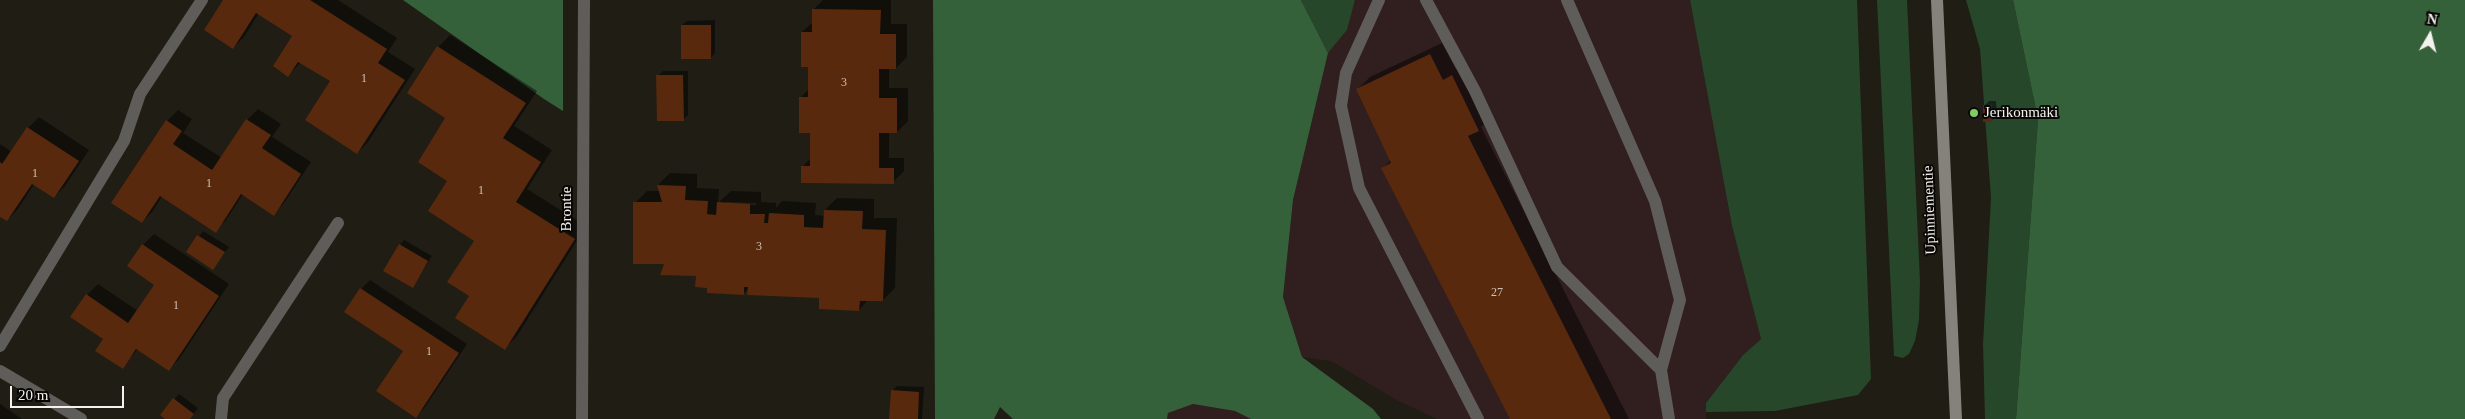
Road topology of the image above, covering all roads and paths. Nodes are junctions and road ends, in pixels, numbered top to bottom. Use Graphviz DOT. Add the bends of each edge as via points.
graph roads {
  1 [pos="202,0"];
  2 [pos="584,0"];
  3 [pos="1379,0"];
  4 [pos="1426,0"];
  5 [pos="1567,0"];
  6 [pos="1937,0"];
  7 [pos="338,224"];
  8 [pos="0,346"];
  9 [pos="1661,370"];
  10 [pos="0,372"];
  11 [pos="81,419"];
  12 [pos="221,419"];
  13 [pos="582,419"];
  14 [pos="1478,419"];
  15 [pos="1669,419"];
  16 [pos="1956,419"];
  1 -- 8 [label="street" via="140,94 124,141"];
  2 -- 13 [label="street, Brontie"];
  3 -- 14 [label="street" via="1346,73 1341,106 1359,188"];
  4 -- 9 [label="street" via="1475,91 1557,267"];
  5 -- 9 [label="street" via="1655,201 1680,300"];
  6 -- 16 [label="main road, Upinniementie"];
  7 -- 12 [label="street" via="224,398"];
  9 -- 15 [label="street"];
  10 -- 11 [label="street"];
}
